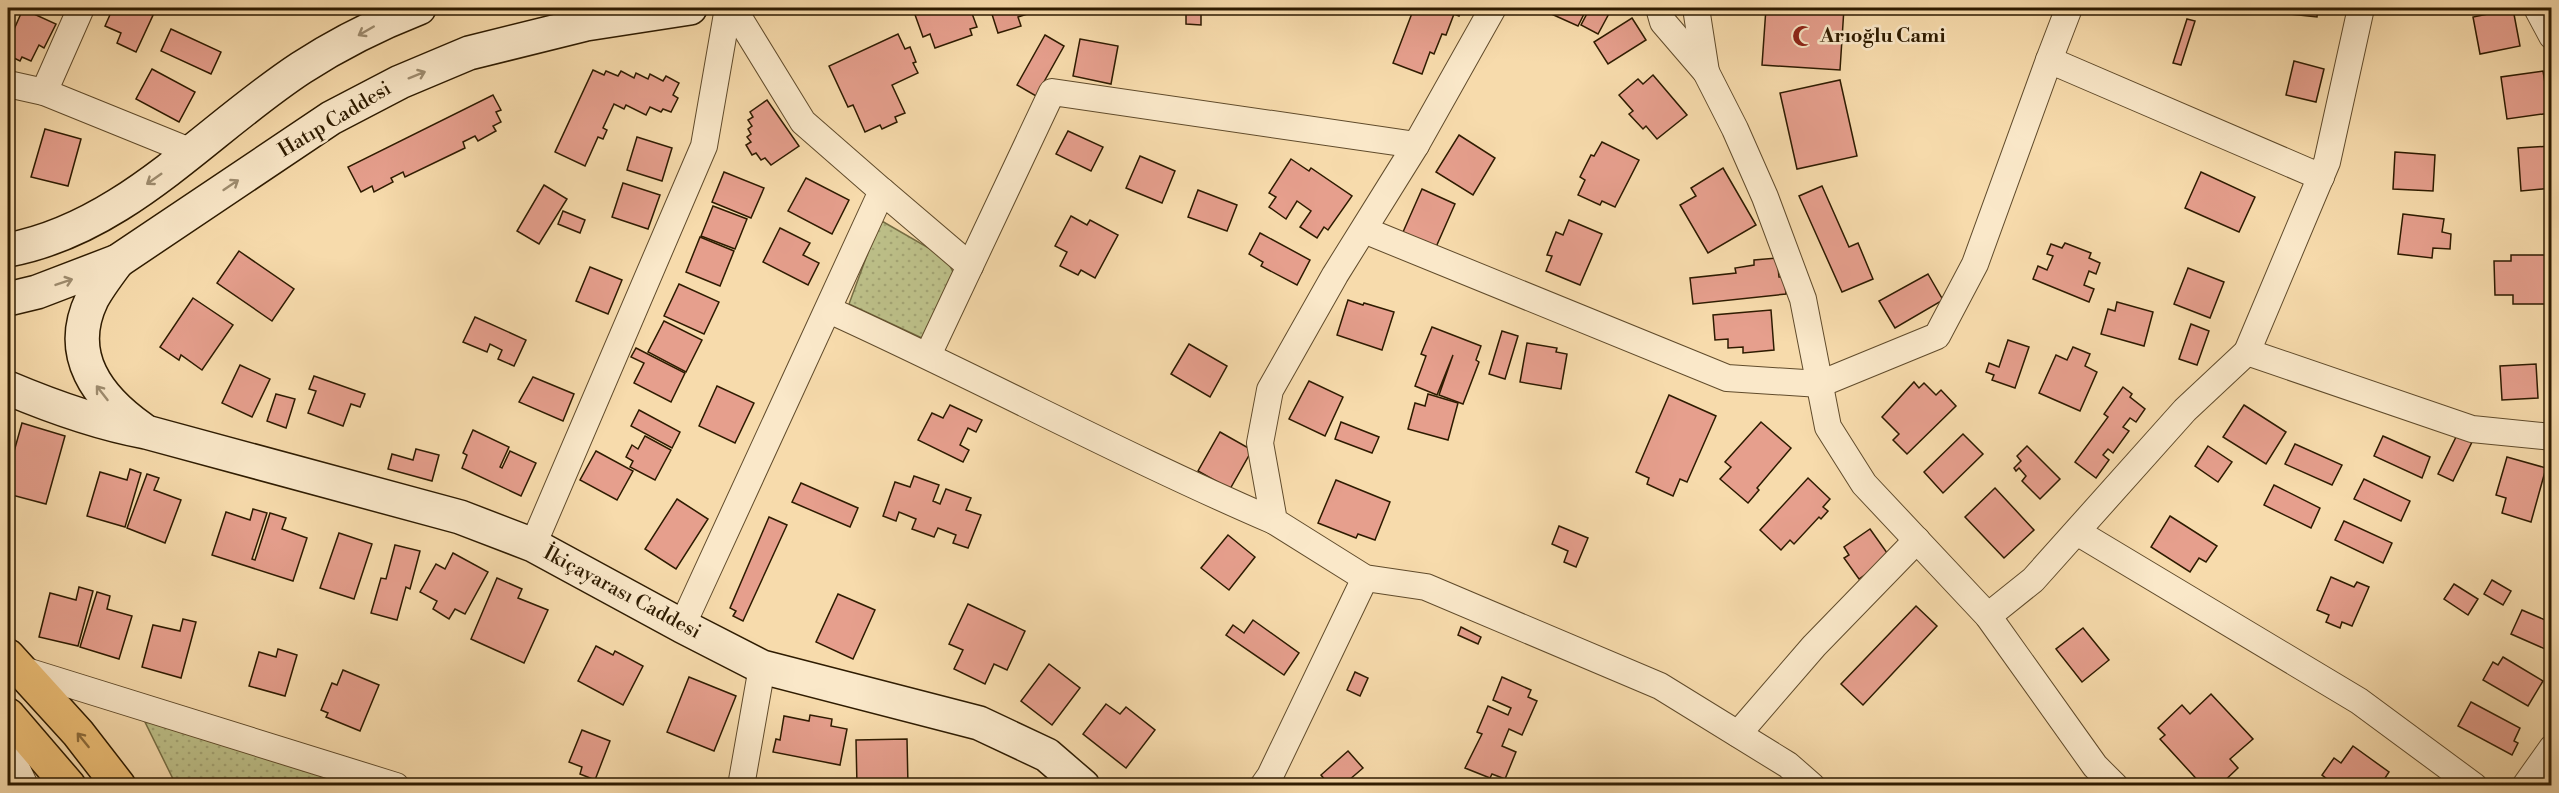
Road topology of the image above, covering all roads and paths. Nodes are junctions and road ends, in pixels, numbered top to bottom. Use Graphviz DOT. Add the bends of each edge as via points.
graph roads {
  1 [pos="81,8"];
  2 [pos="419,8"];
  3 [pos="690,8"];
  4 [pos="728,8"];
  5 [pos="733,8"];
  6 [pos="1493,8"];
  7 [pos="1696,8"];
  8 [pos="2069,8"];
  9 [pos="2361,8"];
  10 [pos="2537,8"];
  11 [pos="1657,12"];
  12 [pos="2552,36"];
  13 [pos="2049,60"];
  14 [pos="1706,72"];
  15 [pos="8,84"];
  16 [pos="44,92"];
  17 [pos="1416,145"];
  18 [pos="192,152"];
  19 [pos="2321,177"];
  20 [pos="882,191"];
  21 [pos="1364,230"];
  22 [pos="8,250"];
  23 [pos="118,261"];
  24 [pos="970,266"];
  25 [pos="8,299"];
  26 [pos="829,310"];
  27 [pos="2247,352"];
  28 [pos="928,355"];
  29 [pos="1820,384"];
  30 [pos="8,388"];
  31 [pos="146,432"];
  32 [pos="2552,437"];
  33 [pos="1274,521"];
  34 [pos="2076,531"];
  35 [pos="1917,540"];
  36 [pos="533,545"];
  37 [pos="1365,578"];
  38 [pos="1988,616"];
  39 [pos="682,626"];
  40 [pos="14,663"];
  41 [pos="762,667"];
  42 [pos="8,715"];
  43 [pos="1738,734"];
  44 [pos="2552,748"];
  45 [pos="8,750"];
  46 [pos="391,785"];
  47 [pos="25,786"];
  48 [pos="69,786"];
  49 [pos="119,786"];
  50 [pos="741,786"];
  51 [pos="1083,786"];
  52 [pos="1263,786"];
  53 [pos="1812,786"];
  54 [pos="2115,786"];
  55 [pos="2474,786"];
  56 [pos="2525,786"];
  1 -- 16 [label="street"];
  2 -- 18 [label="street, one-way" via="379,23 301,69"];
  23 -- 3 [label="street, Hatıp Caddesi, one-way" via="330,118 400,82 469,53 586,24"];
  4 -- 36 [label="street" via="704,146"];
  5 -- 20 [label="street" via="803,122"];
  6 -- 17 [label="street"];
  7 -- 14 [label="street"];
  8 -- 13 [label="street"];
  9 -- 19 [label="street"];
  10 -- 12 [label="street"];
  11 -- 14 [label="street"];
  13 -- 19 [label="street"];
  13 -- 29 [label="street" via="1975,264 1937,336"];
  14 -- 29 [label="street" via="1765,197 1803,299"];
  15 -- 16 [label="street"];
  16 -- 18 [label="street"];
  17 -- 21 [label="street"];
  17 -- 24 [label="street" via="1052,92"];
  18 -- 22 [label="street, one-way" via="94,220 56,237"];
  19 -- 27 [label="street"];
  20 -- 24 [label="street"];
  20 -- 26 [label="street"];
  21 -- 29 [label="street" via="1727,378"];
  21 -- 33 [label="street" via="1270,390 1260,443"];
  25 -- 23 [label="street, Hatıp Caddesi, one-way" via="58,285"];
  31 -- 23 [label="street, İkiçayarası Caddesi, one-way" via="100,392 89,374 84,353 82,330 86,315 98,288"];
  24 -- 28 [label="street"];
  26 -- 28 [label="street"];
  26 -- 39 [label="street"];
  27 -- 32 [label="street" via="2472,429"];
  27 -- 34 [label="street" via="2185,410"];
  28 -- 33 [label="street"];
  29 -- 35 [label="street" via="1828,427 1864,484"];
  30 -- 31 [label="street, İkiçayarası Caddesi" via="75,415"];
  31 -- 36 [label="street, İkiçayarası Caddesi" via="460,517"];
  33 -- 37 [label="street"];
  34 -- 38 [label="street" via="2033,580"];
  34 -- 55 [label="street" via="2360,701"];
  35 -- 38 [label="street"];
  35 -- 43 [label="street" via="1814,645"];
  36 -- 39 [label="street, İkiçayarası Caddesi"];
  37 -- 43 [label="street" via="1426,587 1660,686"];
  37 -- 52 [label="street"];
  38 -- 54 [label="street" via="2095,766"];
  39 -- 41 [label="street, İkiçayarası Caddesi"];
  40 -- 46 [label="street"];
  49 -- 40 [label="main road, one-way" via="78,733"];
  41 -- 50 [label="street"];
  41 -- 51 [label="street, İkiçayarası Caddesi" via="979,723 1047,755"];
  42 -- 48 [label="main road"];
  43 -- 53 [label="street" via="1788,765"];
  44 -- 56 [label="street"];
  45 -- 47 [label="street"];
}
